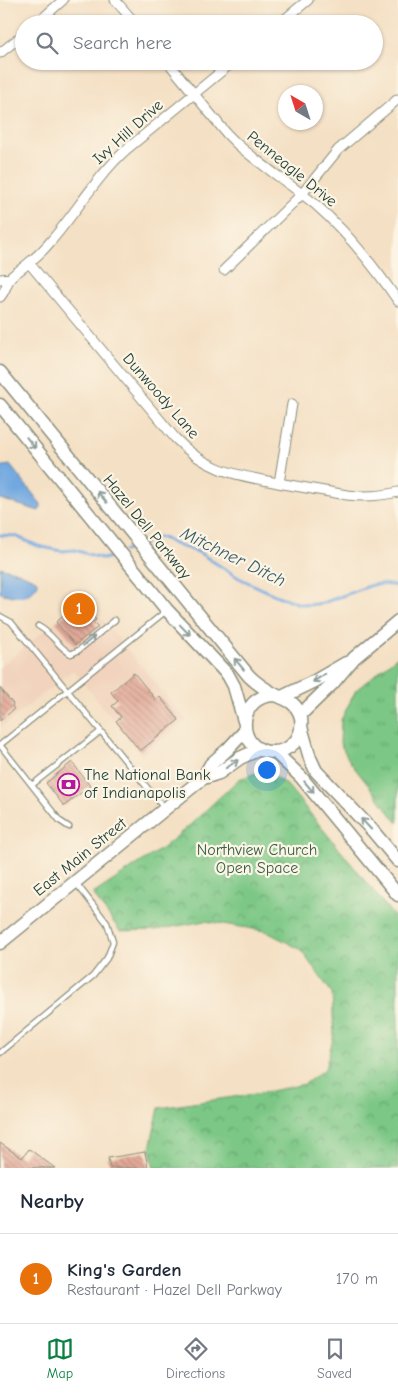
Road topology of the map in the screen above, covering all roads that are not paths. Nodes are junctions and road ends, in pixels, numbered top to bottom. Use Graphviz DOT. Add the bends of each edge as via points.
graph roads {
  1 [pos="62,0"];
  2 [pos="115,0"];
  3 [pos="308,0"];
  4 [pos="46,15"];
  5 [pos="128,15"];
  6 [pos="290,15"];
  7 [pos="15,41"];
  8 [pos="0,53"];
  9 [pos="174,70"];
  10 [pos="223,70"];
  11 [pos="194,94"];
  12 [pos="398,99"];
  13 [pos="302,194"];
  14 [pos="29,262"];
  15 [pos="224,270"];
  16 [pos="11,278"];
  17 [pos="0,279"];
  18 [pos="0,297"];
  19 [pos="398,301"];
  20 [pos="0,372"];
  21 [pos="292,404"];
  22 [pos="0,405"];
  23 [pos="278,483"];
  24 [pos="398,492"];
  25 [pos="167,610"];
  26 [pos="0,616"];
  27 [pos="115,620"];
  28 [pos="398,621"];
  29 [pos="38,626"];
  30 [pos="354,658"];
  31 [pos="68,691"];
  32 [pos="279,696"];
  33 [pos="300,721"];
  34 [pos="245,726"];
  35 [pos="101,731"];
  36 [pos="260,749"];
  37 [pos="275,752"];
  38 [pos="203,778"];
  39 [pos="32,785"];
  40 [pos="165,810"];
  41 [pos="69,827"];
  42 [pos="398,861"];
  43 [pos="75,882"];
  44 [pos="398,895"];
  45 [pos="0,943"];
  46 [pos="0,1053"];
  1 -- 4 [label="street"];
  2 -- 5 [label="street"];
  3 -- 6 [label="street"];
  7 -- 8 [label="street"];
  9 -- 11 [label="street, Penneagle Drive"];
  10 -- 11 [label="street, Ivy Hill Drive"];
  11 -- 13 [label="street, Penneagle Drive" via="237,144"];
  11 -- 14 [label="street, Ivy Hill Drive" via="115,160 57,234"];
  12 -- 13 [label="street" via="338,150"];
  13 -- 15 [label="street"];
  13 -- 19 [label="street, Penneagle Drive" via="349,238"];
  14 -- 16 [label="street, Ivy Hill Drive"];
  14 -- 23 [label="street, Dunwoody Lane" via="188,451 224,472"];
  16 -- 17 [label="street"];
  16 -- 18 [label="street, Ivy Hill Drive"];
  32 -- 20 [label="main road, Hazel Dell Parkway, one-way" via="249,676"];
  21 -- 23 [label="street"];
  22 -- 25 [label="main road, one-way"];
  23 -- 24 [label="street, Dunwoody Lane" via="363,497"];
  25 -- 31 [label="lane"];
  25 -- 34 [label="main road, one-way" via="224,670"];
  26 -- 31 [label="lane" via="11,622"];
  29 -- 27 [label="lane, one-way" via="48,631 71,654"];
  28 -- 30 [label="main road"];
  30 -- 32 [label="main road, one-way" via="315,681"];
  30 -- 33 [label="main road"];
  31 -- 35 [label="lane"];
  31 -- 39 [label="lane" via="0,745"];
  32 -- 33 [label="main road" via="293,704"];
  32 -- 34 [label="main road" via="257,700 247,711"];
  33 -- 37 [label="main road" via="298,738 290,746"];
  42 -- 33 [label="main road, one-way" via="316,770"];
  34 -- 36 [label="main road" via="252,744"];
  34 -- 38 [label="main road, East Main Street" via="228,749 211,764"];
  35 -- 39 [label="lane"];
  35 -- 40 [label="lane"];
  36 -- 37 [label="main road"];
  38 -- 36 [label="main road, East Main Street, one-way" via="219,773"];
  37 -- 44 [label="main road, one-way" via="301,777"];
  38 -- 40 [label="main road, East Main Street"];
  39 -- 41 [label="lane" via="60,821"];
  40 -- 43 [label="main road, East Main Street"];
  43 -- 45 [label="main road, East Main Street"];
  43 -- 46 [label="lane" via="107,923 113,942 107,958 93,976"];
}
